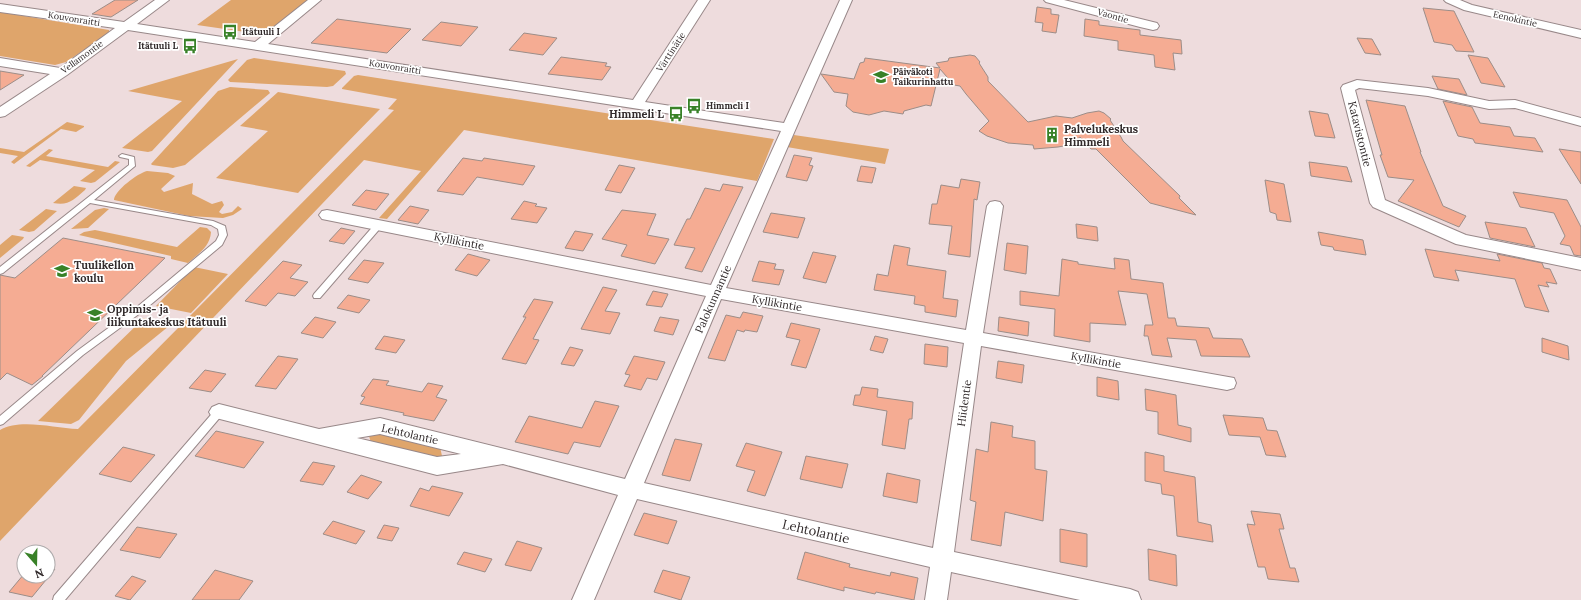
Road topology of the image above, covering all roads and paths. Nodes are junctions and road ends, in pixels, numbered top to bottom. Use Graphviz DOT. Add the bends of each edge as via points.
graph roads {
  1 [pos="163,0"];
  2 [pos="315,0"];
  3 [pos="704,0"];
  4 [pos="846,0"];
  5 [pos="1050,0"];
  6 [pos="1101,0"];
  7 [pos="1450,0"];
  8 [pos="1483,0"];
  9 [pos="0,8"];
  10 [pos="1100,12"];
  11 [pos="1581,23"];
  12 [pos="1153,26"];
  13 [pos="123,27"];
  14 [pos="1581,34"];
  15 [pos="257,46"];
  16 [pos="0,62"];
  17 [pos="62,72"];
  18 [pos="637,104"];
  19 [pos="0,113"];
  20 [pos="1581,122"];
  21 [pos="789,128"];
  22 [pos="122,156"];
  23 [pos="89,200"];
  24 [pos="995,206"];
  25 [pos="327,215"];
  26 [pos="379,225"];
  27 [pos="1581,264"];
  28 [pos="0,271"];
  29 [pos="716,292"];
  30 [pos="317,296"];
  31 [pos="973,339"];
  32 [pos="1228,383"];
  33 [pos="219,412"];
  34 [pos="0,421"];
  35 [pos="631,489"];
  36 [pos="942,560"];
  37 [pos="58,600"];
  38 [pos="583,600"];
  39 [pos="936,600"];
  40 [pos="1130,600"];
  1 -- 13 [label="street, Vellamontie"];
  2 -- 15 [label="street"];
  3 -- 18 [label="street, Värttinätie"];
  4 -- 21 [label="street, Palokunnantie"];
  5 -- 10 [label="street, Vaontie"];
  6 -- 10 [label="street"];
  7 -- 14 [label="street, Eenokintie" via="1468,8"];
  8 -- 11 [label="street, Eenokintie"];
  9 -- 13 [label="street, Kouvonraitti"];
  10 -- 12 [label="street, Vaontie" via="1130,22"];
  13 -- 15 [label="street, Kouvonraitti"];
  13 -- 17 [label="street, Vellamontie"];
  15 -- 18 [label="street, Kouvonraitti"];
  16 -- 17 [label="street"];
  17 -- 19 [label="street, Vellamontie"];
  18 -- 21 [label="street, Kouvonraitti"];
  20 -- 27 [label="street, Katavistontie" via="1515,104 1489,105 1428,92 1357,84 1348,88 1378,203 1462,240"];
  21 -- 29 [label="street, Palokunnantie"];
  22 -- 23 [label="lane" via="132,158 132,166"];
  23 -- 28 [label="lane"];
  23 -- 34 [label="lane" via="213,223 222,228 223,235 219,243 140,309 80,353"];
  24 -- 31 [label="street, Hiidentie"];
  25 -- 26 [label="street, Kyllikintie"];
  26 -- 29 [label="street, Kyllikintie"];
  26 -- 30 [label="lane"];
  29 -- 31 [label="street, Kyllikintie"];
  29 -- 35 [label="street, Palokunnantie"];
  31 -- 32 [label="street, Kyllikintie"];
  31 -- 36 [label="street, Hiidentie"];
  33 -- 35 [label="street, Lehtolantie" via="436,466 503,456"];
  33 -- 37 [label="lane"];
  35 -- 36 [label="street, Lehtolantie"];
  35 -- 38 [label="street, Palokunnantie"];
  36 -- 39 [label="street, Hiidentie"];
  36 -- 40 [label="street, Lehtolantie"];
}
